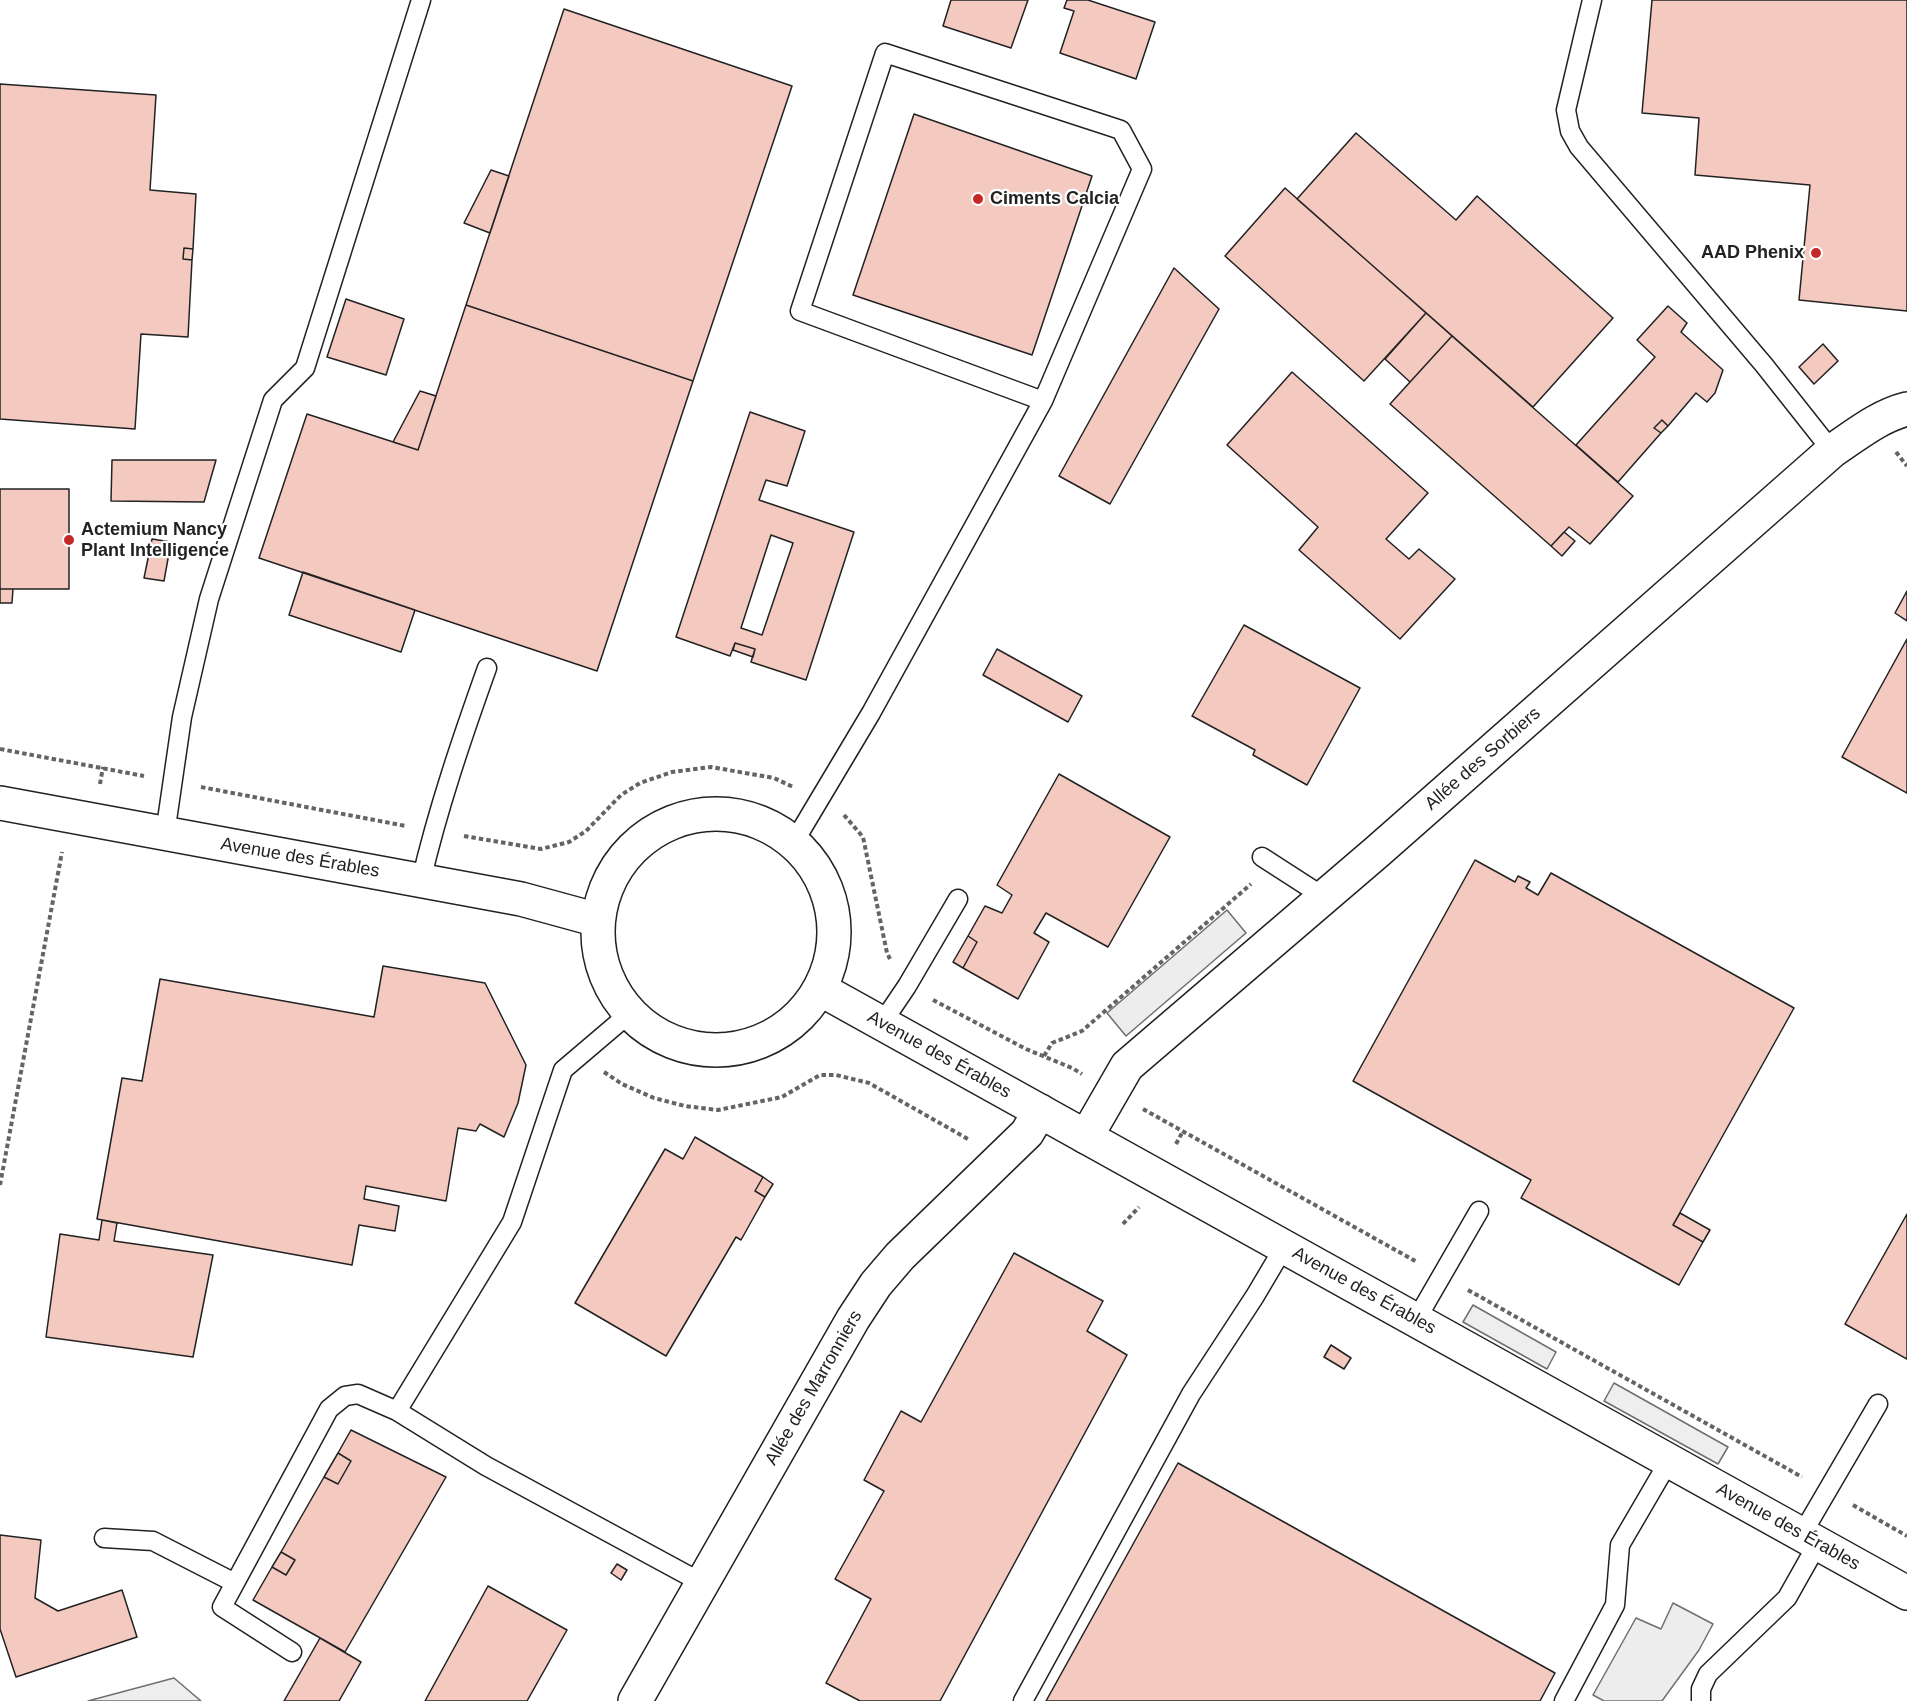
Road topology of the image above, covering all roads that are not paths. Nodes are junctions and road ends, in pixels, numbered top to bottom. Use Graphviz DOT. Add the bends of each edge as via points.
graph roads {
  1 [pos="422,0"];
  2 [pos="1592,0"];
  3 [pos="1043,401"];
  4 [pos="1907,409"];
  5 [pos="1832,452"];
  6 [pos="487,668"];
  7 [pos="0,803"];
  8 [pos="165,834"];
  9 [pos="794,842"];
  10 [pos="1268,860"];
  11 [pos="421,881"];
  12 [pos="1324,897"];
  13 [pos="958,899"];
  14 [pos="598,920"];
  15 [pos="820,989"];
  16 [pos="630,1013"];
  17 [pos="882,1023"];
  18 [pos="1040,1111"];
  19 [pos="1086,1137"];
  20 [pos="1479,1211"];
  21 [pos="1284,1246"];
  22 [pos="1416,1320"];
  23 [pos="1878,1404"];
  24 [pos="397,1411"];
  25 [pos="1669,1461"];
  26 [pos="104,1538"];
  27 [pos="1810,1539"];
  28 [pos="235,1583"];
  29 [pos="702,1583"];
  30 [pos="1907,1593"];
  31 [pos="292,1652"];
  32 [pos="635,1701"];
  33 [pos="1023,1701"];
  34 [pos="1564,1701"];
  35 [pos="1701,1701"];
  1 -- 8 [label="lane" via="305,368 273,400 209,599 182,717"];
  2 -- 5 [label="lane" via="1566,110 1570,131 1579,147 1764,365"];
  3 -- 3 [label="lane" via="800,311 885,53 1121,130 1142,169"];
  3 -- 9 [label="lane" via="871,713"];
  4 -- 5 [label="street, Allée des Sorbiers" via="1874,423"];
  5 -- 12 [label="street, Allée des Sorbiers"];
  6 -- 11 [label="lane" via="433,831"];
  7 -- 8 [label="street, Avenue des Érables"];
  8 -- 11 [label="street, Avenue des Érables"];
  9 -- 14 [label="street" via="758,820 732,814 710,813 669,822 646,835 616,868 605,889"];
  9 -- 15 [label="street" via="820,878 832,910 833,945"];
  10 -- 12 [label="lane"];
  11 -- 14 [label="street, Avenue des Érables" via="521,899"];
  12 -- 19 [label="street, Allée des Sorbiers" via="1127,1066"];
  13 -- 17 [label="lane"];
  14 -- 16 [label="street" via="598,945 610,985"];
  15 -- 16 [label="street" via="802,1013 778,1032 736,1048 684,1046 663,1038"];
  15 -- 17 [label="street, Avenue des Érables"];
  16 -- 24 [label="lane" via="563,1070 512,1222"];
  17 -- 18 [label="street, Avenue des Érables"];
  18 -- 19 [label="street, Avenue des Érables"];
  18 -- 29 [label="street, Allée des Marronniers" via="1028,1133 876,1284"];
  19 -- 21 [label="street, Avenue des Érables"];
  20 -- 22 [label="lane"];
  21 -- 22 [label="street, Avenue des Érables"];
  21 -- 33 [label="lane" via="1191,1394"];
  22 -- 25 [label="street, Avenue des Érables"];
  23 -- 27 [label="lane" via="1827,1491"];
  24 -- 28 [label="lane" via="358,1394 345,1396 328,1409"];
  24 -- 29 [label="lane" via="486,1466"];
  25 -- 27 [label="street, Avenue des Érables"];
  25 -- 34 [label="lane" via="1620,1545 1615,1605"];
  26 -- 28 [label="lane" via="153,1541"];
  27 -- 30 [label="street, Avenue des Érables"];
  27 -- 35 [label="lane" via="1787,1598 1708,1674 1701,1689"];
  28 -- 31 [label="lane" via="222,1607"];
  29 -- 32 [label="street, Allée des Marronniers"];
}
